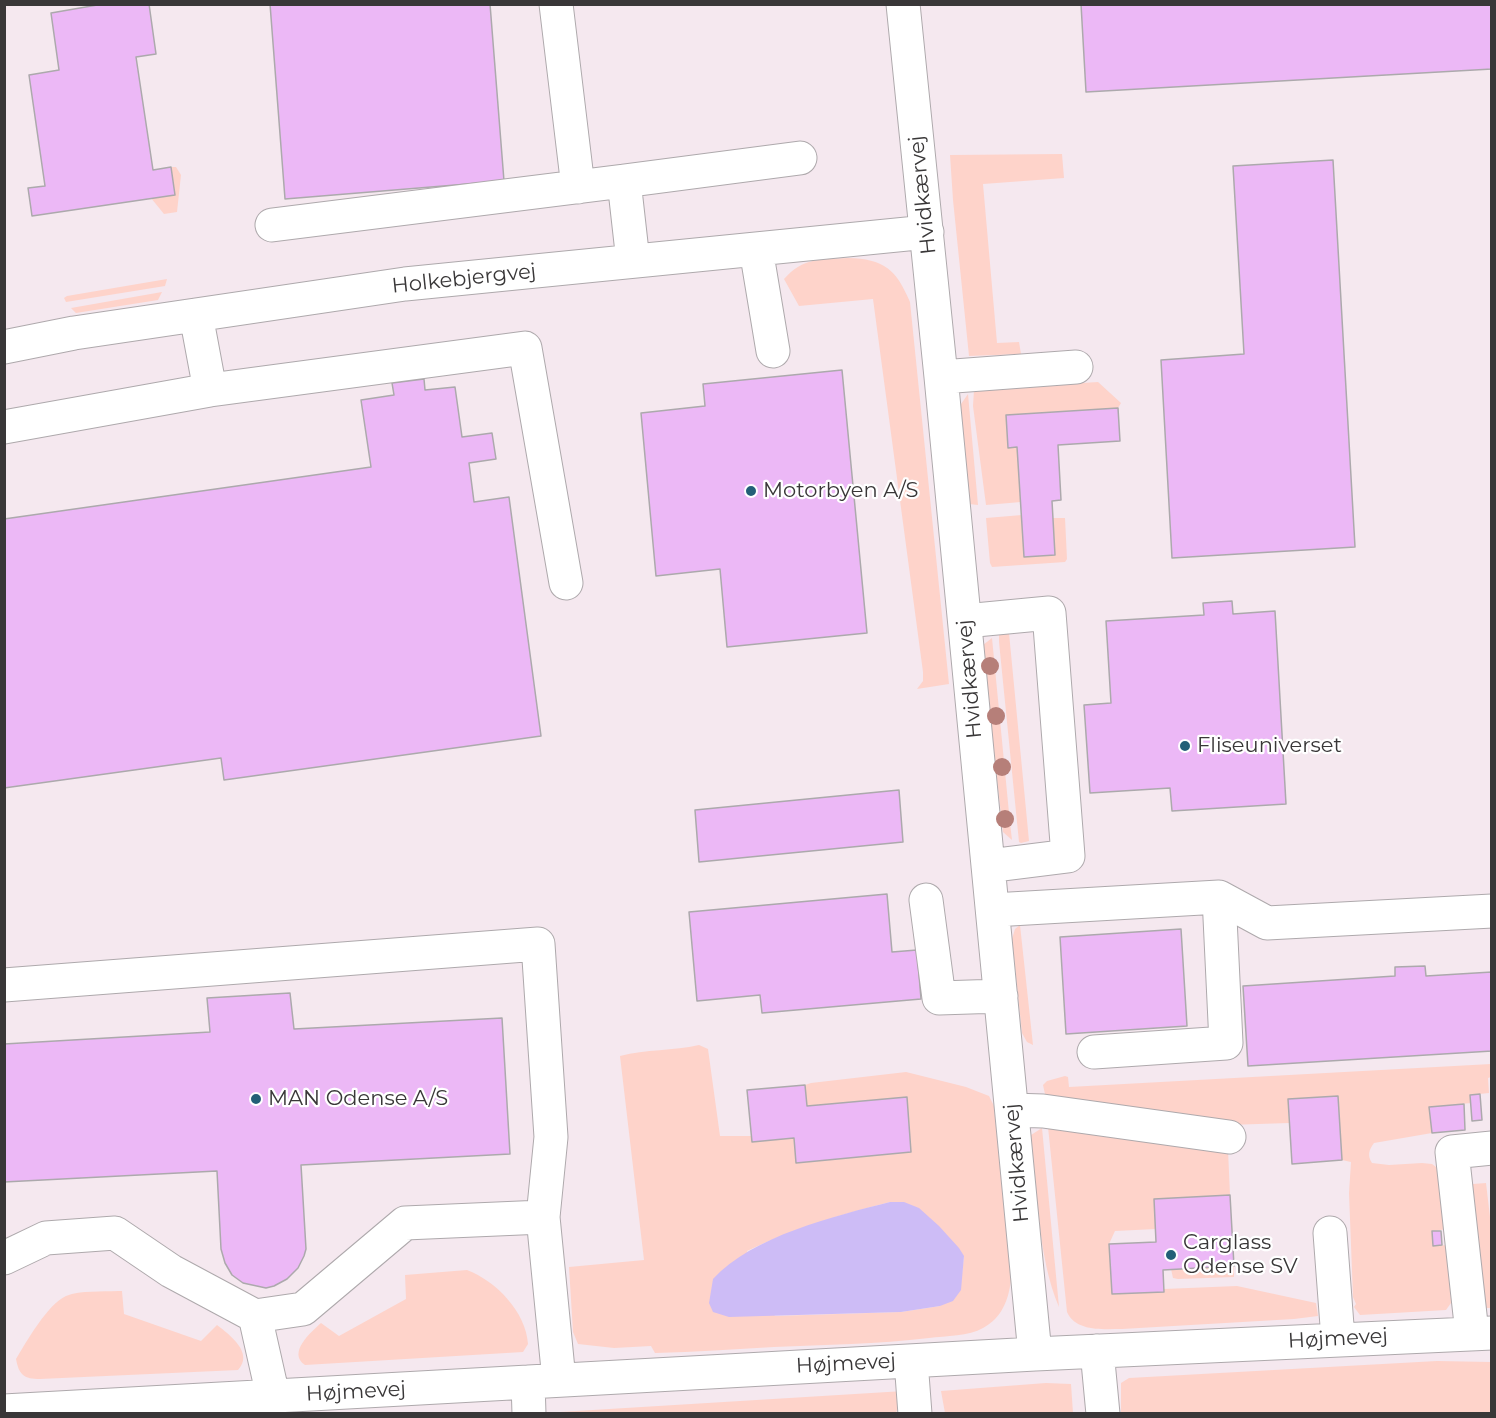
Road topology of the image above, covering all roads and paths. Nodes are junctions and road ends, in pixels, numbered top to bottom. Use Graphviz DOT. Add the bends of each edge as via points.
graph roads {
  1 [pos="556,4"];
  2 [pos="903,4"];
  3 [pos="800,158"];
  4 [pos="624,181"];
  5 [pos="578,187"];
  6 [pos="272,225"];
  7 [pos="927,232"];
  8 [pos="756,249"];
  9 [pos="633,261"];
  10 [pos="196,315"];
  11 [pos="4,347"];
  12 [pos="773,351"];
  13 [pos="1076,368"];
  14 [pos="941,377"];
  15 [pos="210,390"];
  16 [pos="4,427"];
  17 [pos="566,583"];
  18 [pos="965,621"];
  19 [pos="988,866"];
  20 [pos="1219,897"];
  21 [pos="926,900"];
  22 [pos="993,910"];
  23 [pos="1491,911"];
  24 [pos="4,985"];
  25 [pos="1001,996"];
  26 [pos="1094,1052"];
  27 [pos="1012,1110"];
  28 [pos="1228,1137"];
  29 [pos="1491,1149"];
  30 [pos="543,1216"];
  31 [pos="1330,1233"];
  32 [pos="4,1258"];
  33 [pos="255,1317"];
  34 [pos="1481,1333"];
  35 [pos="1338,1339"];
  36 [pos="1097,1351"];
  37 [pos="1035,1354"];
  38 [pos="911,1361"];
  39 [pos="539,1392"];
  40 [pos="273,1396"];
  41 [pos="4,1411"];
  42 [pos="915,1413"];
  43 [pos="1103,1413"];
  1 -- 5 [label="street"];
  2 -- 7 [label="street, Hvidkærvej"];
  3 -- 4 [label="street"];
  4 -- 5 [label="street"];
  4 -- 9 [label="street"];
  5 -- 6 [label="street"];
  7 -- 8 [label="street, Holkebjergvej"];
  7 -- 14 [label="street, Hvidkærvej"];
  8 -- 9 [label="street, Holkebjergvej"];
  8 -- 12 [label="street"];
  9 -- 10 [label="street, Holkebjergvej" via="405,284"];
  10 -- 11 [label="street, Holkebjergvej"];
  10 -- 15 [label="street"];
  13 -- 14 [label="street"];
  14 -- 18 [label="street, Hvidkærvej"];
  15 -- 16 [label="street"];
  15 -- 17 [label="street" via="525,348"];
  18 -- 19 [label="street, Hvidkærvej"];
  18 -- 19 [label="street" via="1048,613 1068,856"];
  19 -- 22 [label="street, Hvidkærvej"];
  20 -- 22 [label="street"];
  20 -- 23 [label="street" via="1267,923"];
  20 -- 26 [label="street" via="1226,1043"];
  21 -- 25 [label="street" via="939,998"];
  22 -- 25 [label="street, Hvidkærvej"];
  24 -- 30 [label="street" via="538,944 551,1137"];
  25 -- 27 [label="street, Hvidkærvej"];
  27 -- 28 [label="street"];
  27 -- 37 [label="street, Hvidkærvej"];
  29 -- 34 [label="street, Højmevej" via="1452,1152"];
  30 -- 33 [label="street" via="405,1223 303,1309"];
  30 -- 39 [label="street"];
  31 -- 35 [label="street"];
  32 -- 33 [label="street" via="46,1238 115,1233"];
  33 -- 40 [label="street"];
  34 -- 35 [label="street, Højmevej"];
  35 -- 36 [label="street, Højmevej"];
  36 -- 37 [label="street, Højmevej"];
  36 -- 43 [label="street"];
  37 -- 38 [label="street, Højmevej"];
  38 -- 39 [label="street, Højmevej"];
  38 -- 42 [label="street, Højmevej"];
  39 -- 40 [label="street, Højmevej"];
  40 -- 41 [label="street, Højmevej"];
}
